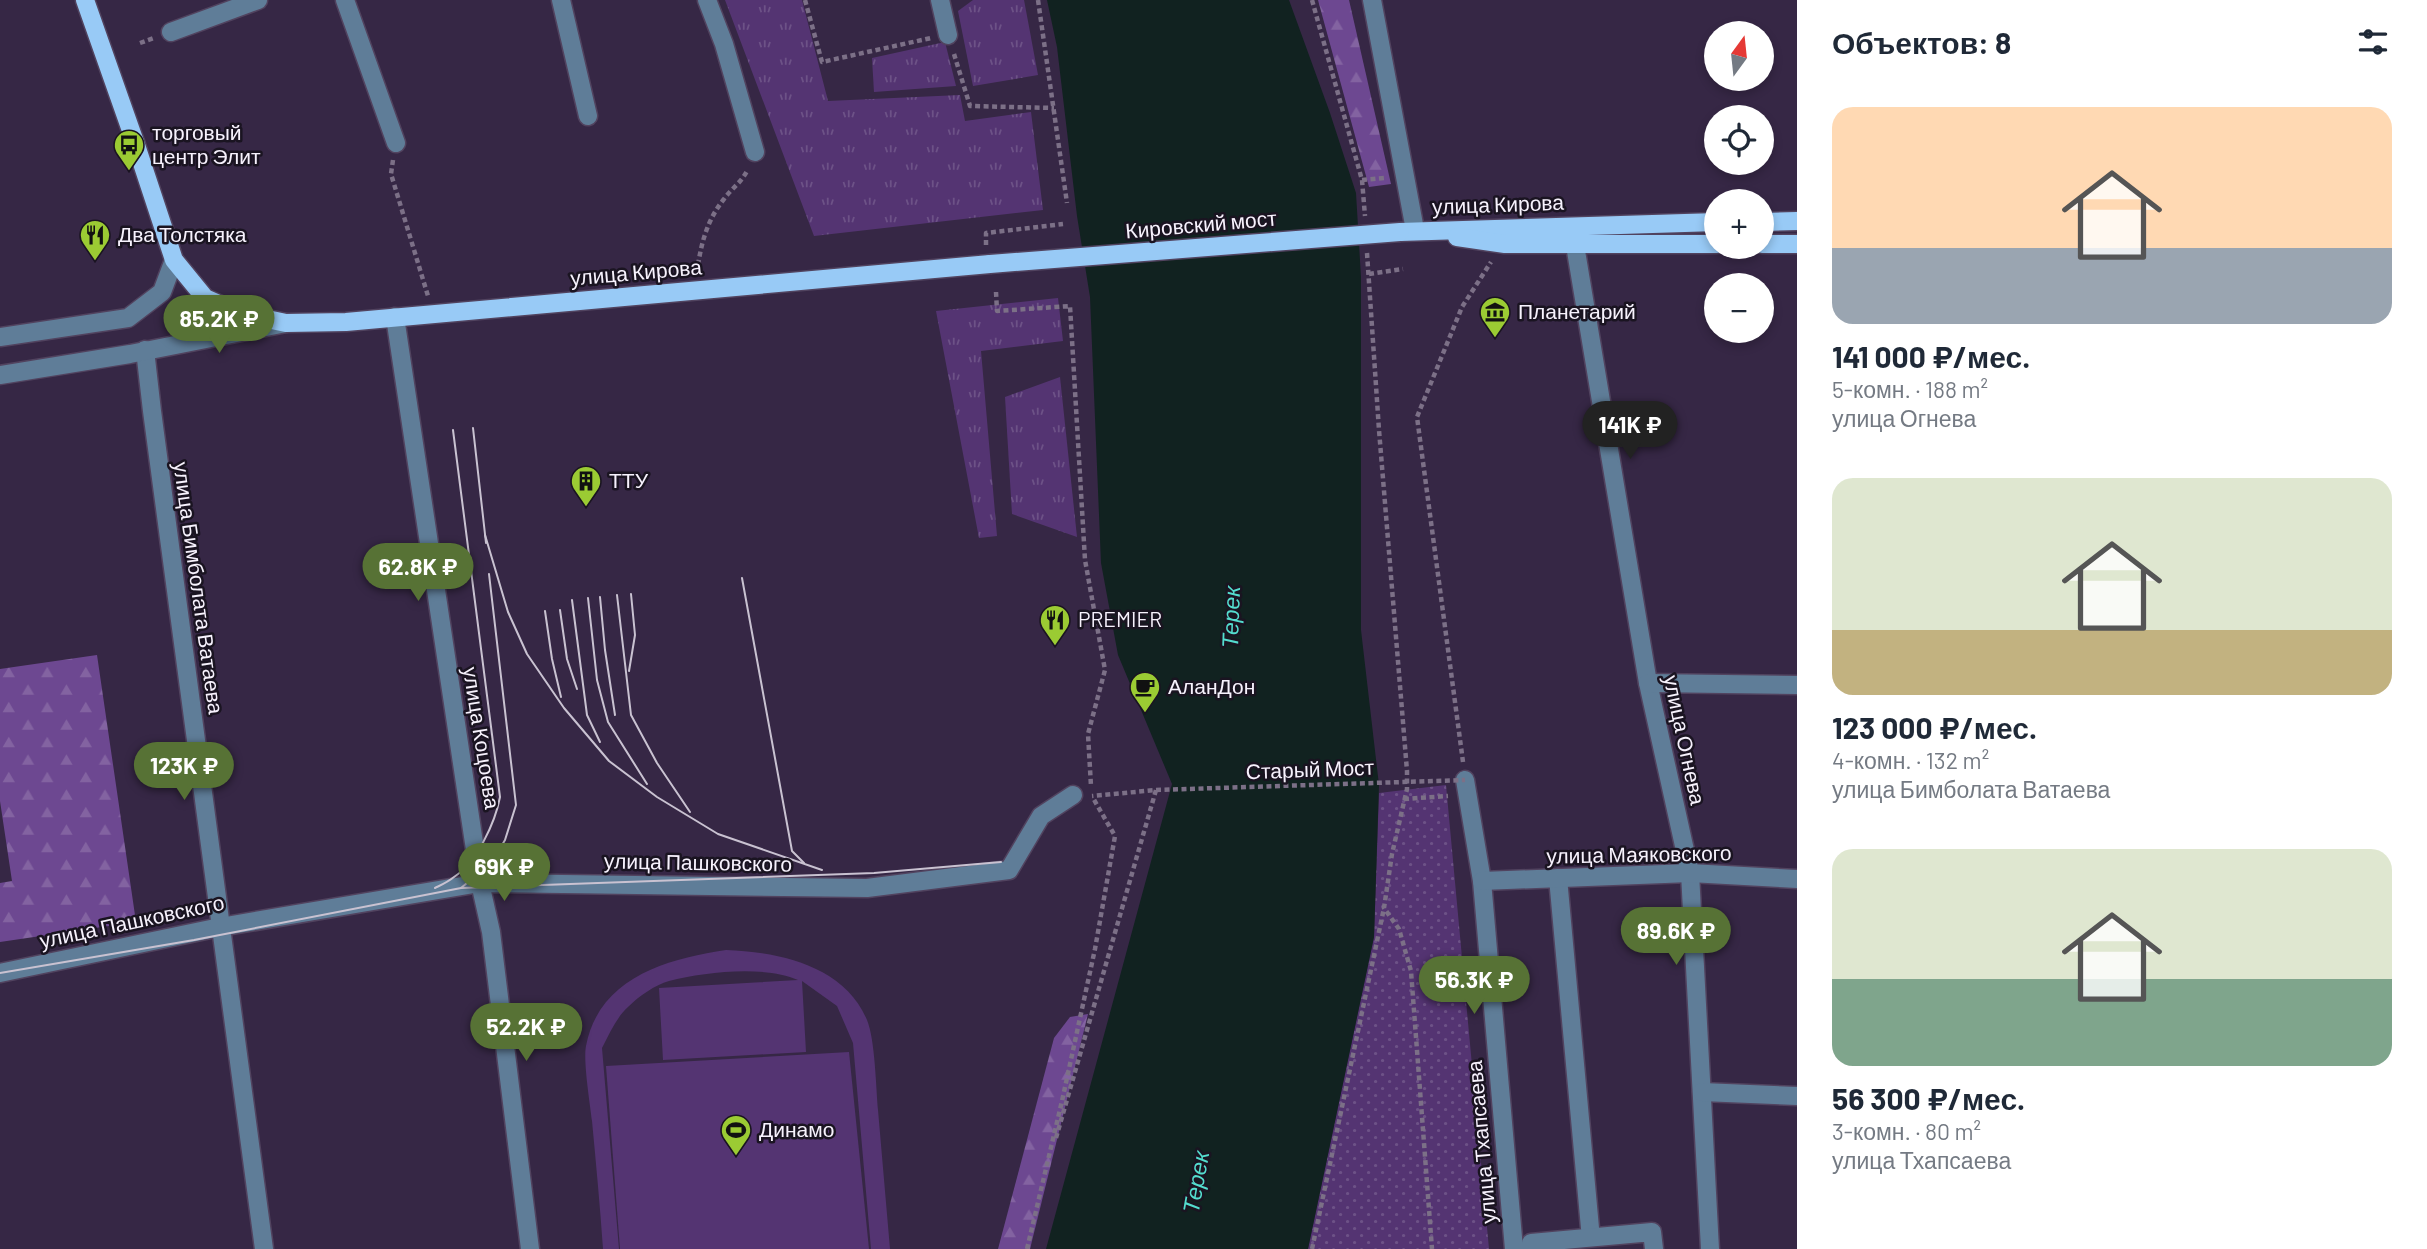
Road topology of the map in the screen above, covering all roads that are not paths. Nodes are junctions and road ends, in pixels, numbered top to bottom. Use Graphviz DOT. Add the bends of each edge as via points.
graph roads {
  1 [pos="85,0"];
  2 [pos="258,0"];
  3 [pos="345,0"];
  4 [pos="561,0"];
  5 [pos="706,0"];
  6 [pos="940,0"];
  7 [pos="1372,0"];
  8 [pos="171,32"];
  9 [pos="948,35"];
  10 [pos="588,116"];
  11 [pos="396,142"];
  12 [pos="755,152"];
  13 [pos="1797,221"];
  14 [pos="1704,222"];
  15 [pos="1774,222"];
  16 [pos="1408,231"];
  17 [pos="1704,244"];
  18 [pos="1774,244"];
  19 [pos="1797,244"];
  20 [pos="1575,245"];
  21 [pos="174,260"];
  22 [pos="990,264"];
  23 [pos="395,317"];
  24 [pos="285,323"];
  25 [pos="0,337"];
  26 [pos="145,350"];
  27 [pos="0,375"];
  28 [pos="1648,683"];
  29 [pos="1797,685"];
  30 [pos="1465,780"];
  31 [pos="1073,796"];
  32 [pos="1690,873"];
  33 [pos="1558,878"];
  34 [pos="1797,879"];
  35 [pos="1482,881"];
  36 [pos="480,883"];
  37 [pos="220,927"];
  38 [pos="0,972"];
  39 [pos="1702,1092"];
  40 [pos="1797,1096"];
  41 [pos="1590,1227"];
  42 [pos="264,1249"];
  43 [pos="530,1249"];
  44 [pos="1514,1249"];
  45 [pos="1531,1249"];
  46 [pos="1654,1249"];
  47 [pos="1710,1249"];
  1 -- 21 [label="main road"];
  2 -- 8 [label="street"];
  3 -- 11 [label="street"];
  4 -- 10 [label="street"];
  5 -- 12 [label="street" via="724,44"];
  6 -- 9 [label="street"];
  7 -- 16 [label="street"];
  13 -- 15 [label="main road"];
  14 -- 16 [label="main road, улица Кирова"];
  16 -- 20 [label="main road, улица Кирова" via="1505,244"];
  16 -- 22 [label="main road, Кировский мост, bridge"];
  17 -- 20 [label="main road, улица Кирова"];
  18 -- 19 [label="main road"];
  20 -- 28 [label="street, улица Огнева"];
  21 -- 24 [label="main road, улица Кирова" via="205,298 239,313"];
  21 -- 25 [label="street" via="162,292 128,317"];
  22 -- 23 [label="main road, улица Кирова"];
  23 -- 24 [label="main road, улица Кирова"];
  23 -- 36 [label="street, улица Коцоева"];
  24 -- 26 [label="street, улица Кирова"];
  26 -- 27 [label="street, улица Кирова"];
  26 -- 37 [label="street, улица Бимболата Ватаева"];
  28 -- 29 [label="street"];
  28 -- 32 [label="street, улица Огнева"];
  30 -- 35 [label="street, улица Тхапсаева"];
  31 -- 36 [label="street, улица Пашковского" via="1041,816 1009,870 867,888"];
  32 -- 33 [label="street, улица Маяковского"];
  32 -- 34 [label="street, улица Маяковского"];
  32 -- 39 [label="street, улица Огнева"];
  33 -- 35 [label="street, улица Маяковского"];
  33 -- 41 [label="street"];
  35 -- 44 [label="street, улица Тхапсаева"];
  36 -- 37 [label="street, улица Пашковского"];
  36 -- 43 [label="street, улица Коцоева" via="491,932"];
  37 -- 38 [label="street, улица Пашковского"];
  37 -- 42 [label="street, улица Бимболата Ватаева"];
  39 -- 40 [label="street"];
  39 -- 47 [label="street, улица Огнева"];
  45 -- 46 [label="street" via="1531,1243 1652,1231"];
}
